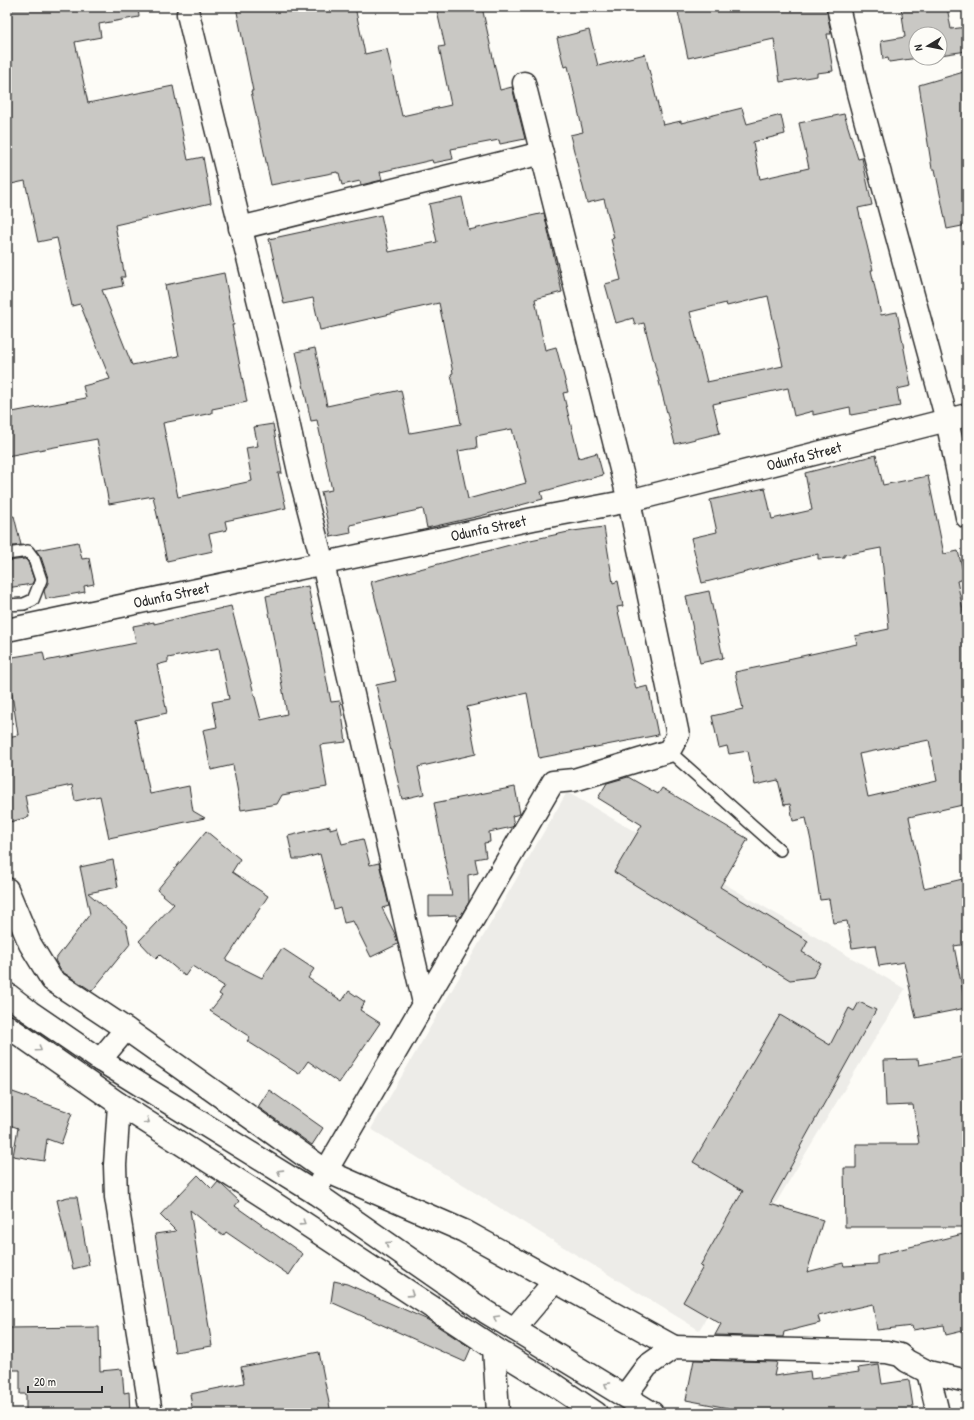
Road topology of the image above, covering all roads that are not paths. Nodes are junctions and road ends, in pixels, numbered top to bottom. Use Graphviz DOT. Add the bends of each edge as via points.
graph roads {
  1 [pos="838,7"];
  2 [pos="188,14"];
  3 [pos="524,83"];
  4 [pos="542,153"];
  5 [pos="240,228"];
  6 [pos="957,418"];
  7 [pos="629,501"];
  8 [pos="967,517"];
  9 [pos="7,554"];
  10 [pos="323,564"];
  11 [pos="7,605"];
  12 [pos="7,630"];
  13 [pos="669,751"];
  14 [pos="780,850"];
  15 [pos="7,889"];
  16 [pos="7,994"];
  17 [pos="424,1003"];
  18 [pos="7,1026"];
  19 [pos="126,1029"];
  20 [pos="100,1060"];
  21 [pos="119,1104"];
  22 [pos="326,1171"];
  23 [pos="315,1193"];
  24 [pos="554,1282"];
  25 [pos="514,1329"];
  26 [pos="674,1347"];
  27 [pos="494,1348"];
  28 [pos="928,1372"];
  29 [pos="967,1381"];
  30 [pos="625,1396"];
  31 [pos="151,1413"];
  32 [pos="498,1413"];
  33 [pos="596,1413"];
  34 [pos="652,1413"];
  35 [pos="938,1413"];
  1 -- 6 [label="street" via="858,93"];
  2 -- 5 [label="street"];
  3 -- 4 [label="street"];
  4 -- 5 [label="street"];
  4 -- 7 [label="street"];
  5 -- 10 [label="street"];
  6 -- 7 [label="street, Odunfa Street"];
  6 -- 8 [label="street"];
  7 -- 10 [label="street, Odunfa Street"];
  7 -- 13 [label="street" via="676,720 678,735"];
  9 -- 11 [label="lane" via="28,551 34,559 41,580 33,600 24,604"];
  10 -- 12 [label="street, Odunfa Street"];
  10 -- 17 [label="street"];
  13 -- 14 [label="lane"];
  13 -- 17 [label="street" via="574,780 553,782"];
  15 -- 19 [label="street" via="30,944 52,980"];
  16 -- 20 [label="street"];
  17 -- 22 [label="street"];
  18 -- 21 [label="street, one-way"];
  19 -- 20 [label="street"];
  19 -- 22 [label="street"];
  23 -- 20 [label="street, one-way"];
  21 -- 27 [label="street, one-way"];
  21 -- 31 [label="street" via="115,1165 116,1197"];
  22 -- 23 [label="street"];
  22 -- 24 [label="street" via="464,1232"];
  25 -- 23 [label="street, one-way"];
  24 -- 25 [label="street"];
  24 -- 26 [label="street"];
  30 -- 25 [label="street, one-way"];
  26 -- 28 [label="street" via="887,1352 900,1355"];
  26 -- 30 [label="street" via="647,1366"];
  27 -- 32 [label="street"];
  27 -- 33 [label="street"];
  28 -- 29 [label="street"];
  28 -- 35 [label="street"];
  30 -- 34 [label="street"];
}
